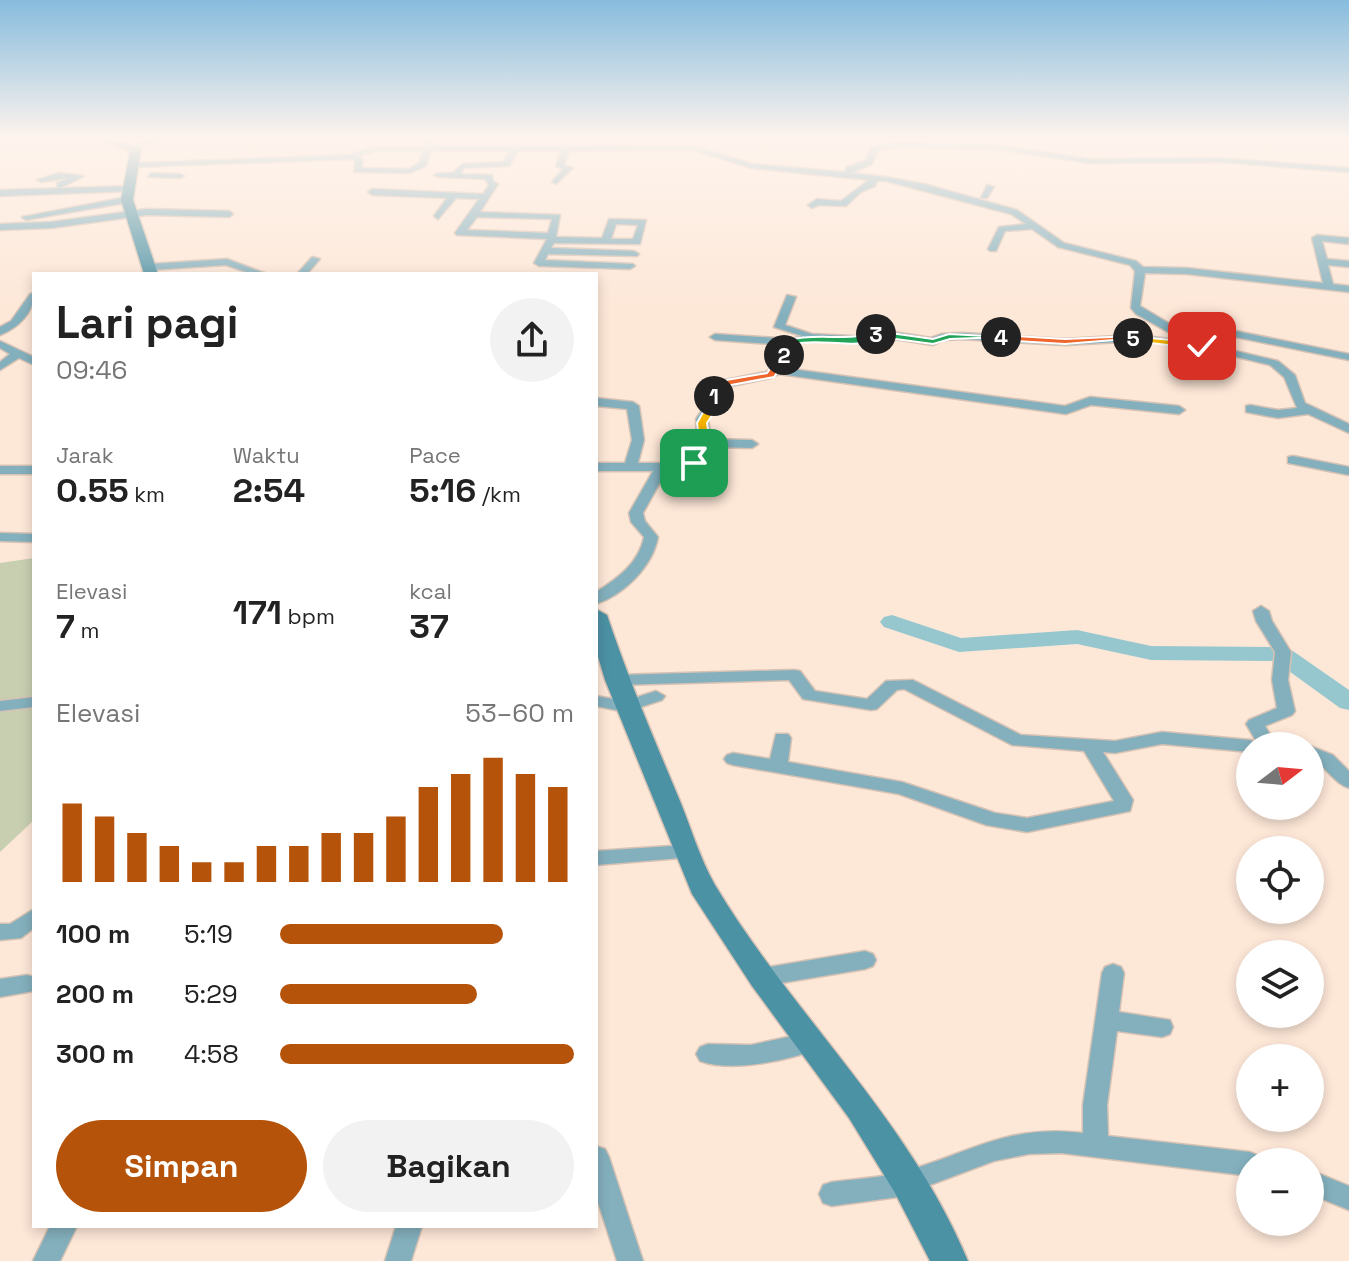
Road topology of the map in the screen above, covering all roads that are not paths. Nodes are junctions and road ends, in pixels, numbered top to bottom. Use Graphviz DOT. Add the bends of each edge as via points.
graph roads {
  1 [pos="115,198"];
  2 [pos="128,198"];
  3 [pos="452,198"];
  4 [pos="484,198"];
  5 [pos="850,198"];
  6 [pos="954,198"];
  7 [pos="975,198"];
  8 [pos="965,200"];
  9 [pos="812,205"];
  10 [pos="949,205"];
  11 [pos="129,214"];
  12 [pos="229,214"];
  13 [pos="474,214"];
  14 [pos="438,216"];
  15 [pos="1037,226"];
  16 [pos="0,227"];
  17 [pos="553,234"];
  18 [pos="606,241"];
  19 [pos="1349,242"];
  20 [pos="993,249"];
  21 [pos="545,251"];
  22 [pos="634,254"];
  23 [pos="315,259"];
  24 [pos="1323,261"];
  25 [pos="1349,264"];
  26 [pos="630,266"];
  27 [pos="150,270"];
  28 [pos="1140,270"];
  29 [pos="256,272"];
  30 [pos="304,272"];
  31 [pos="1329,287"];
  32 [pos="1349,289"];
  33 [pos="791,297"];
  34 [pos="30,308"];
  35 [pos="1169,327"];
  36 [pos="0,332"];
  37 [pos="816,336"];
  38 [pos="715,337"];
  39 [pos="792,342"];
  40 [pos="0,344"];
  41 [pos="1199,345"];
  42 [pos="19,353"];
  43 [pos="1349,357"];
  44 [pos="32,361"];
  45 [pos="0,367"];
  46 [pos="777,370"];
  47 [pos="598,402"];
  48 [pos="1250,409"];
  49 [pos="1179,410"];
  50 [pos="1310,410"];
  51 [pos="1349,429"];
  52 [pos="706,443"];
  53 [pos="752,444"];
  54 [pos="1293,460"];
  55 [pos="631,466"];
  56 [pos="598,467"];
  57 [pos="662,467"];
  58 [pos="0,470"];
  59 [pos="32,470"];
  60 [pos="1349,471"];
  61 [pos="0,537"];
  62 [pos="32,538"];
  63 [pos="598,598"];
  64 [pos="1261,611"];
  65 [pos="598,619"];
  66 [pos="633,697"];
  67 [pos="598,701"];
  68 [pos="32,702"];
  69 [pos="0,706"];
  70 [pos="1260,732"];
  71 [pos="782,738"];
  72 [pos="1089,745"];
  73 [pos="1236,745"];
  74 [pos="1324,758"];
  75 [pos="733,759"];
  76 [pos="778,767"];
  77 [pos="1349,782"];
  78 [pos="686,852"];
  79 [pos="598,858"];
  80 [pos="32,918"];
  81 [pos="0,932"];
  82 [pos="865,960"];
  83 [pos="1113,973"];
  84 [pos="763,977"];
  85 [pos="27,984"];
  86 [pos="0,988"];
  87 [pos="1108,1020"];
  88 [pos="1162,1027"];
  89 [pos="811,1042"];
  90 [pos="708,1054"];
  91 [pos="1096,1148"];
  92 [pos="598,1163"];
  93 [pos="1236,1163"];
  94 [pos="907,1181"];
  95 [pos="1324,1188"];
  96 [pos="832,1194"];
  97 [pos="1349,1198"];
  98 [pos="63,1228"];
  99 [pos="408,1228"];
  100 [pos="46,1261"];
  101 [pos="398,1261"];
  102 [pos="630,1261"];
  103 [pos="950,1261"];
  1 -- 16 [label="street"];
  2 -- 11 [label="main road"];
  3 -- 14 [label="street"];
  4 -- 13 [label="street"];
  5 -- 9 [label="street" via="843,204"];
  6 -- 8 [label="street"];
  7 -- 8 [label="street"];
  8 -- 10 [label="street"];
  8 -- 15 [label="street" via="1014,212"];
  11 -- 12 [label="street"];
  11 -- 16 [label="street"];
  11 -- 27 [label="main road"];
  13 -- 17 [label="street" via="557,217"];
  13 -- 17 [label="street" via="460,233"];
  15 -- 20 [label="street" via="1002,229"];
  15 -- 28 [label="street" via="1061,245 1126,260"];
  17 -- 18 [label="street"];
  17 -- 21 [label="street"];
  19 -- 24 [label="street" via="1317,238"];
  21 -- 22 [label="street"];
  21 -- 26 [label="street" via="539,263"];
  23 -- 30 [label="street"];
  24 -- 25 [label="street"];
  24 -- 31 [label="street"];
  27 -- 29 [label="street" via="227,262"];
  28 -- 31 [label="street"];
  28 -- 35 [label="street" via="1135,306"];
  31 -- 32 [label="street"];
  33 -- 37 [label="street" via="779,327"];
  34 -- 36 [label="street"];
  35 -- 41 [label="street"];
  35 -- 43 [label="street" via="1211,329"];
  37 -- 39 [label="street"];
  37 -- 41 [label="street" via="867,341 880,333 933,342 949,336 1065,342 1120,338"];
  38 -- 39 [label="street"];
  39 -- 46 [label="street"];
  40 -- 42 [label="street"];
  41 -- 50 [label="street" via="1274,363 1289,375 1298,403"];
  42 -- 44 [label="street"];
  42 -- 45 [label="street"];
  46 -- 49 [label="street" via="1066,410 1090,401"];
  46 -- 52 [label="street" via="710,387 715,400 702,419"];
  47 -- 55 [label="street" via="633,406 639,434"];
  48 -- 50 [label="street" via="1278,414"];
  50 -- 51 [label="street"];
  52 -- 53 [label="street"];
  52 -- 57 [label="street" via="702,461"];
  54 -- 60 [label="street"];
  55 -- 56 [label="street"];
  55 -- 57 [label="street"];
  57 -- 63 [label="street" via="636,513 651,537 650,545 628,575"];
  58 -- 59 [label="street"];
  61 -- 62 [label="street"];
  64 -- 70 [label="street" via="1283,655 1280,680 1286,711 1255,724"];
  65 -- 66 [label="main road"];
  66 -- 67 [label="street"];
  66 -- 72 [label="street" via="794,675 809,695 866,705 892,685 907,684 1013,740"];
  66 -- 78 [label="main road"];
  68 -- 69 [label="street"];
  71 -- 76 [label="street"];
  72 -- 73 [label="street" via="1122,747 1162,738"];
  72 -- 76 [label="street" via="1123,806 1032,825 993,820 902,788"];
  74 -- 77 [label="street"];
  75 -- 76 [label="street"];
  78 -- 79 [label="street"];
  78 -- 84 [label="main road" via="702,887"];
  80 -- 81 [label="street" via="14,932"];
  82 -- 84 [label="street"];
  83 -- 87 [label="street"];
  84 -- 89 [label="main road"];
  85 -- 86 [label="street"];
  87 -- 88 [label="street"];
  87 -- 91 [label="street" via="1095,1105"];
  89 -- 90 [label="street" via="751,1055"];
  89 -- 94 [label="main road"];
  91 -- 93 [label="street"];
  91 -- 94 [label="street" via="1029,1143"];
  92 -- 102 [label="street"];
  94 -- 96 [label="street"];
  94 -- 103 [label="main road"];
  95 -- 97 [label="street"];
  98 -- 100 [label="street"];
  99 -- 101 [label="street"];
}
